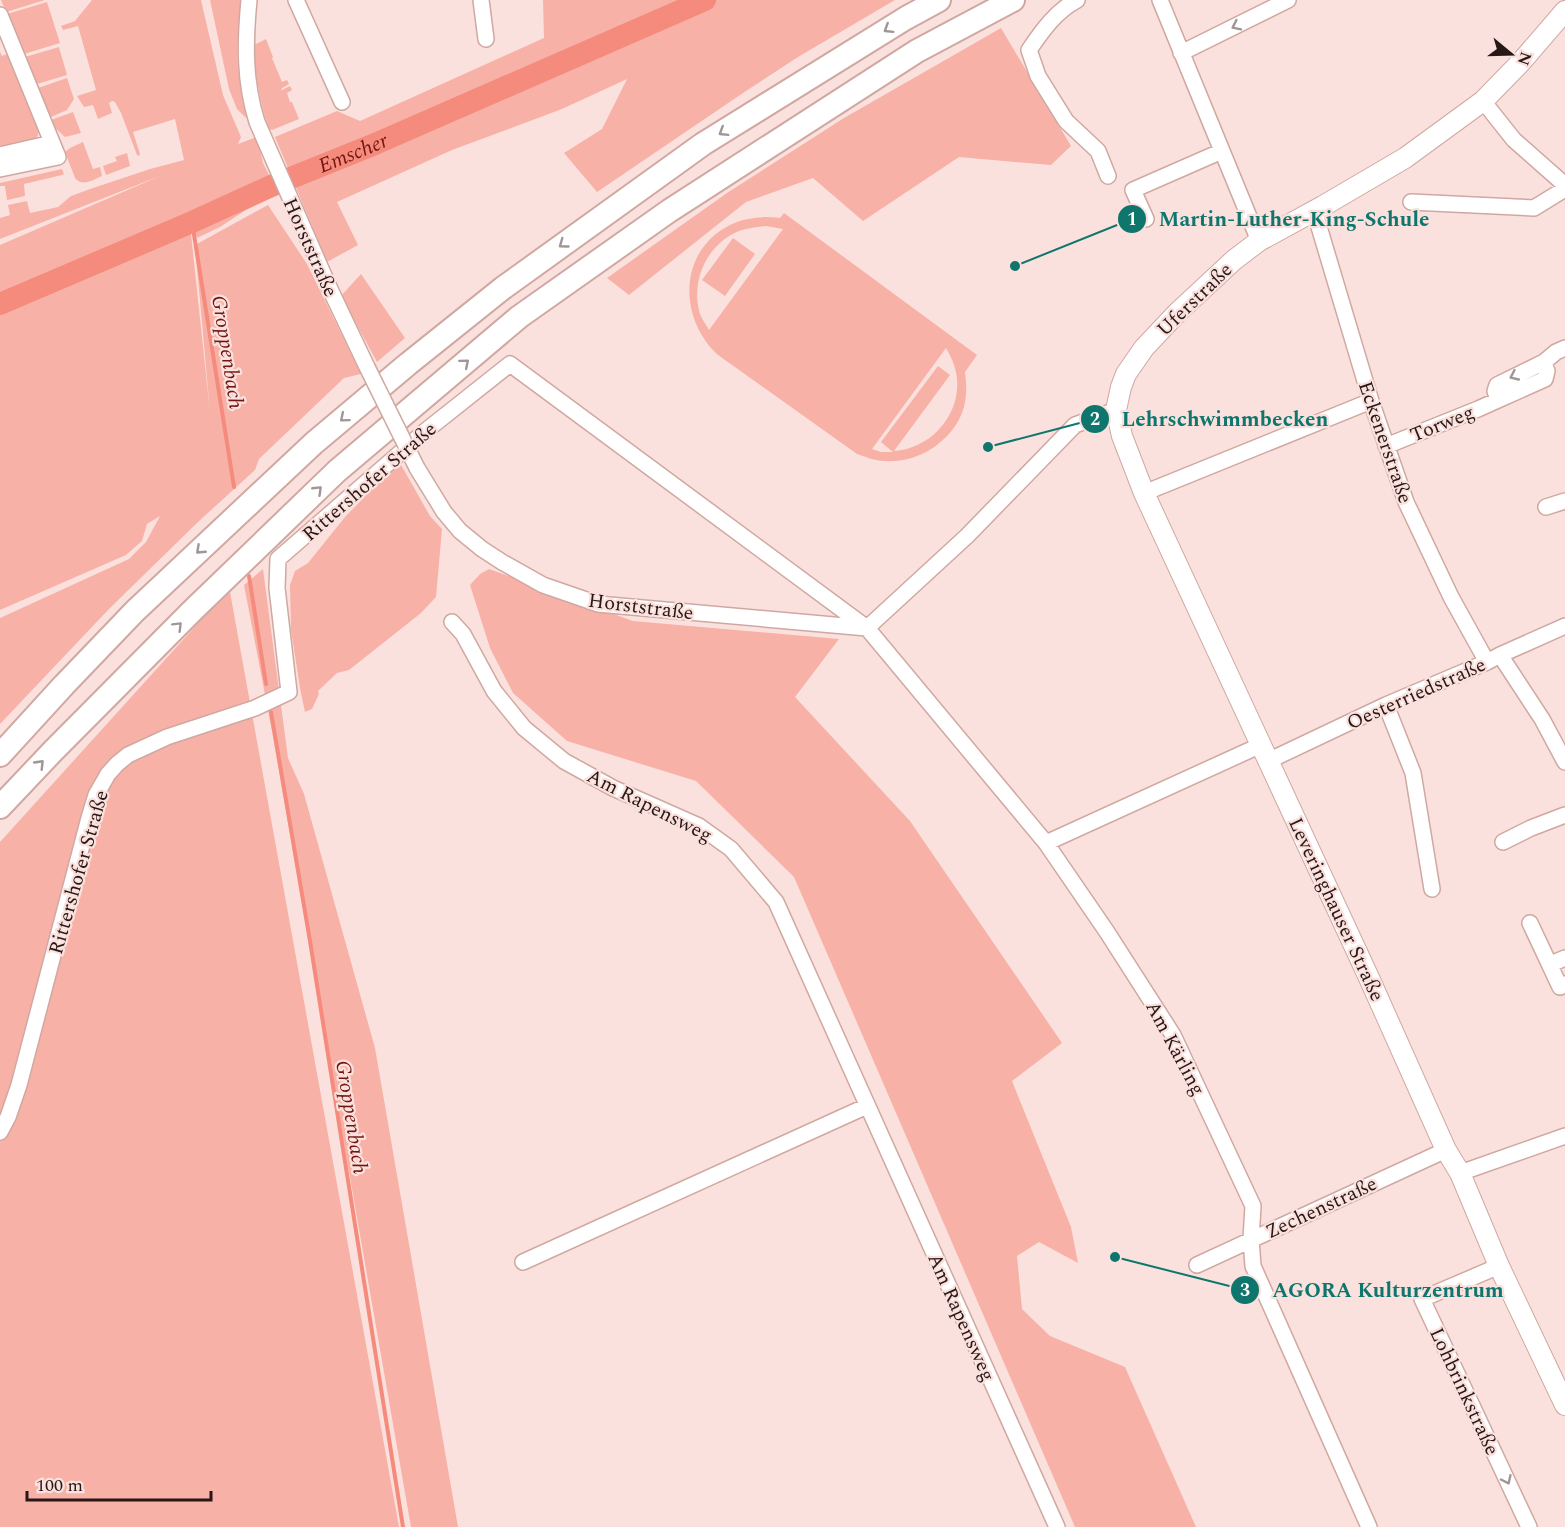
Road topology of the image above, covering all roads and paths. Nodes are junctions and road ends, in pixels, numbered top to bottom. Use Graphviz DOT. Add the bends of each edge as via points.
graph roads {
  1 [pos="249,0"];
  2 [pos="296,0"];
  3 [pos="481,0"];
  4 [pos="939,0"];
  5 [pos="1013,0"];
  6 [pos="1077,0"];
  7 [pos="1160,0"];
  8 [pos="1288,0"];
  9 [pos="0,15"];
  10 [pos="1562,22"];
  11 [pos="486,39"];
  12 [pos="1181,53"];
  13 [pos="1483,101"];
  14 [pos="342,102"];
  15 [pos="52,143"];
  16 [pos="1222,151"];
  17 [pos="0,155"];
  18 [pos="0,169"];
  19 [pos="1108,176"];
  20 [pos="1565,185"];
  21 [pos="1565,189"];
  22 [pos="1411,202"];
  23 [pos="1314,210"];
  24 [pos="1146,219"];
  25 [pos="1259,241"];
  26 [pos="1565,348"];
  27 [pos="1371,401"];
  28 [pos="1116,410"];
  29 [pos="1386,446"];
  30 [pos="1144,493"];
  31 [pos="1565,501"];
  32 [pos="1546,507"];
  33 [pos="452,622"];
  34 [pos="1565,626"];
  35 [pos="867,628"];
  36 [pos="1494,658"];
  37 [pos="1386,705"];
  38 [pos="1264,753"];
  39 [pos="0,755"];
  40 [pos="1565,762"];
  41 [pos="0,807"];
  42 [pos="1565,815"];
  43 [pos="1503,842"];
  44 [pos="1046,843"];
  45 [pos="1432,889"];
  46 [pos="1530,922"];
  47 [pos="1558,961"];
  48 [pos="1565,984"];
  49 [pos="867,1106"];
  50 [pos="0,1132"];
  51 [pos="1565,1136"];
  52 [pos="1446,1150"];
  53 [pos="1460,1173"];
  54 [pos="1251,1239"];
  55 [pos="523,1262"];
  56 [pos="1197,1265"];
  57 [pos="1499,1266"];
  58 [pos="1565,1405"];
  59 [pos="1057,1527"];
  60 [pos="1369,1527"];
  61 [pos="1529,1527"];
  1 -- 35 [label="street, Horststraße, bridge" via="246,69 254,113 266,147 417,468 460,531 482,549 543,585 598,604"];
  2 -- 14 [label="street"];
  3 -- 11 [label="street"];
  4 -- 39 [label="highway, one-way" via="703,144 503,288 417,357 314,443 135,611"];
  41 -- 5 [label="highway, one-way" via="192,611 337,471 519,317 669,211 917,51"];
  6 -- 19 [label="street" via="1046,26 1029,50 1038,76 1066,121 1098,151"];
  7 -- 12 [label="street"];
  8 -- 12 [label="street, one-way"];
  9 -- 15 [label="street"];
  10 -- 13 [label="main road, Uferstraße"];
  12 -- 16 [label="street"];
  13 -- 20 [label="street" via="1514,140"];
  13 -- 23 [label="main road, Uferstraße" via="1405,158"];
  15 -- 17 [label="street"];
  15 -- 18 [label="street" via="57,157"];
  16 -- 24 [label="street" via="1133,190"];
  16 -- 25 [label="street"];
  21 -- 22 [label="street" via="1534,208"];
  23 -- 25 [label="main road, Uferstraße"];
  23 -- 27 [label="street, Eckenerstraße"];
  25 -- 28 [label="main road, Uferstraße" via="1177,313 1144,348 1126,374"];
  26 -- 29 [label="street, Torweg" via="1497,385 1498,400"];
  27 -- 29 [label="street, Eckenerstraße"];
  27 -- 30 [label="street"];
  28 -- 30 [label="main road, Leveringhauser Straße"];
  28 -- 35 [label="street" via="1076,425"];
  29 -- 36 [label="street, Eckenerstraße" via="1406,502 1451,597"];
  30 -- 38 [label="main road, Leveringhauser Straße"];
  31 -- 32 [label="street"];
  33 -- 49 [label="street, Am Rapensweg" via="494,691 524,728 564,761 613,788 699,826 731,849 758,879 776,902"];
  34 -- 36 [label="street, Oesterriedstraße"];
  35 -- 44 [label="street, Am Kärling"];
  35 -- 50 [label="street, Rittershofer Straße" via="510,364 423,433 278,559 277,588 289,692 128,755 108,774 89,818 19,1085"];
  36 -- 37 [label="street, Oesterriedstraße"];
  36 -- 40 [label="street, Eckenerstraße" via="1542,719"];
  37 -- 38 [label="street, Oesterriedstraße"];
  37 -- 45 [label="street" via="1413,773"];
  38 -- 44 [label="street, Oesterriedstraße"];
  38 -- 52 [label="main road, Leveringhauser Straße"];
  42 -- 43 [label="street"];
  44 -- 54 [label="street, Am Kärling" via="1173,1035 1253,1206"];
  46 -- 47 [label="street"];
  47 -- 48 [label="street" via="1560,987"];
  49 -- 55 [label="street"];
  49 -- 59 [label="street, Am Rapensweg"];
  51 -- 53 [label="street"];
  52 -- 53 [label="main road, Leveringhauser Straße"];
  52 -- 54 [label="street, Zechenstraße"];
  53 -- 57 [label="main road, Leveringhauser Straße"];
  54 -- 56 [label="street, Zechenstraße"];
  54 -- 60 [label="street, Am Kärling" via="1253,1266"];
  57 -- 58 [label="main road, Leveringhauser Straße"];
  57 -- 61 [label="street, Lohbrinkstraße, one-way" via="1422,1299"];
}
